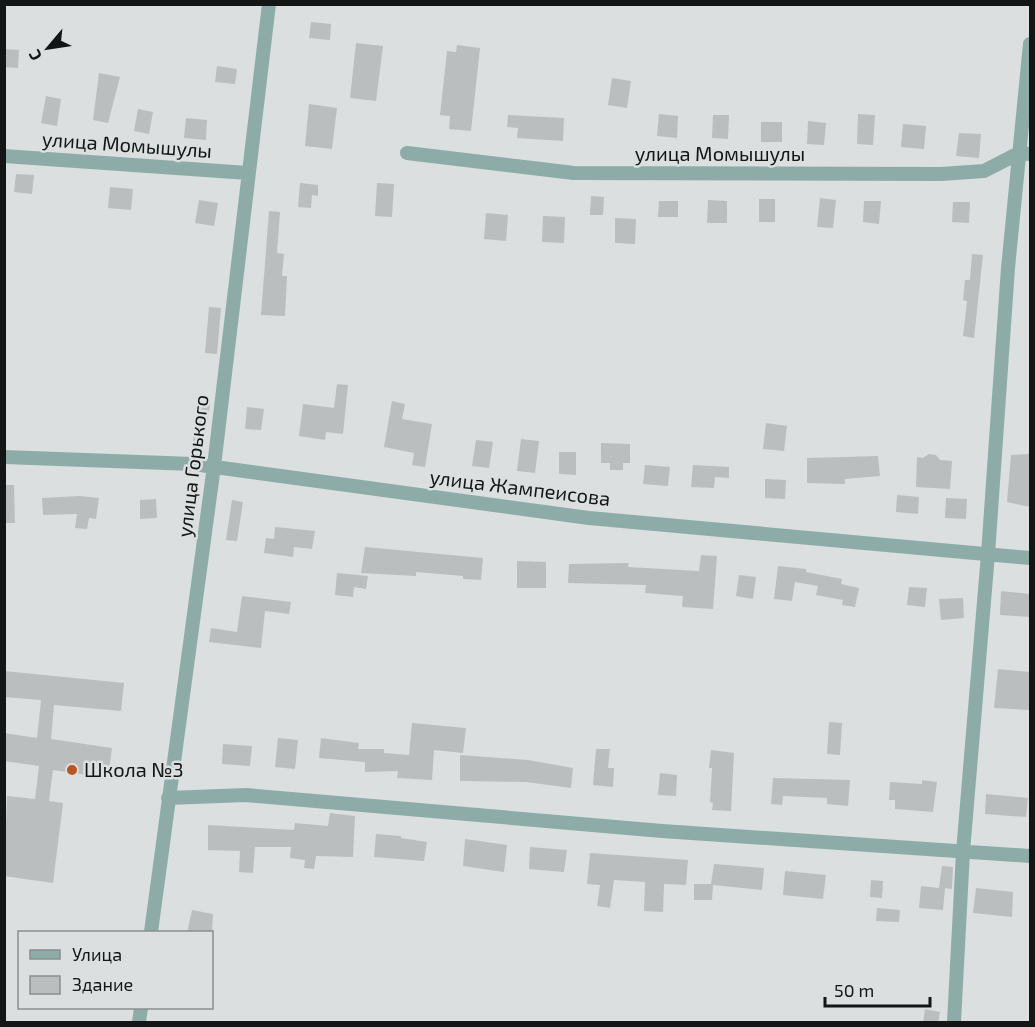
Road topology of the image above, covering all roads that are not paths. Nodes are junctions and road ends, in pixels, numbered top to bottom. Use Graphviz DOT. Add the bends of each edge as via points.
graph roads {
  1 [pos="269,4"];
  2 [pos="1030,44"];
  3 [pos="407,153"];
  4 [pos="1025,154"];
  5 [pos="4,156"];
  6 [pos="248,173"];
  7 [pos="4,457"];
  8 [pos="214,466"];
  9 [pos="988,554"];
  10 [pos="1030,558"];
  11 [pos="168,798"];
  12 [pos="963,852"];
  13 [pos="1030,856"];
  14 [pos="151,931"];
  15 [pos="954,1023"];
  1 -- 6 [label="street, улица Горького"];
  2 -- 4 [label="street"];
  3 -- 4 [label="street, улица Момышулы" via="574,173 930,174 984,171"];
  4 -- 9 [label="street" via="1008,268"];
  5 -- 6 [label="street, улица Момышулы"];
  6 -- 8 [label="street, улица Горького"];
  7 -- 8 [label="street, улица Жампеисова"];
  8 -- 9 [label="street, улица Жампеисова" via="589,518"];
  8 -- 11 [label="street, улица Горького"];
  9 -- 10 [label="street, улица Жампеисова"];
  9 -- 12 [label="street"];
  11 -- 12 [label="street" via="246,795"];
  11 -- 14 [label="street, улица Горького"];
  12 -- 13 [label="street"];
  12 -- 15 [label="street"];
}
